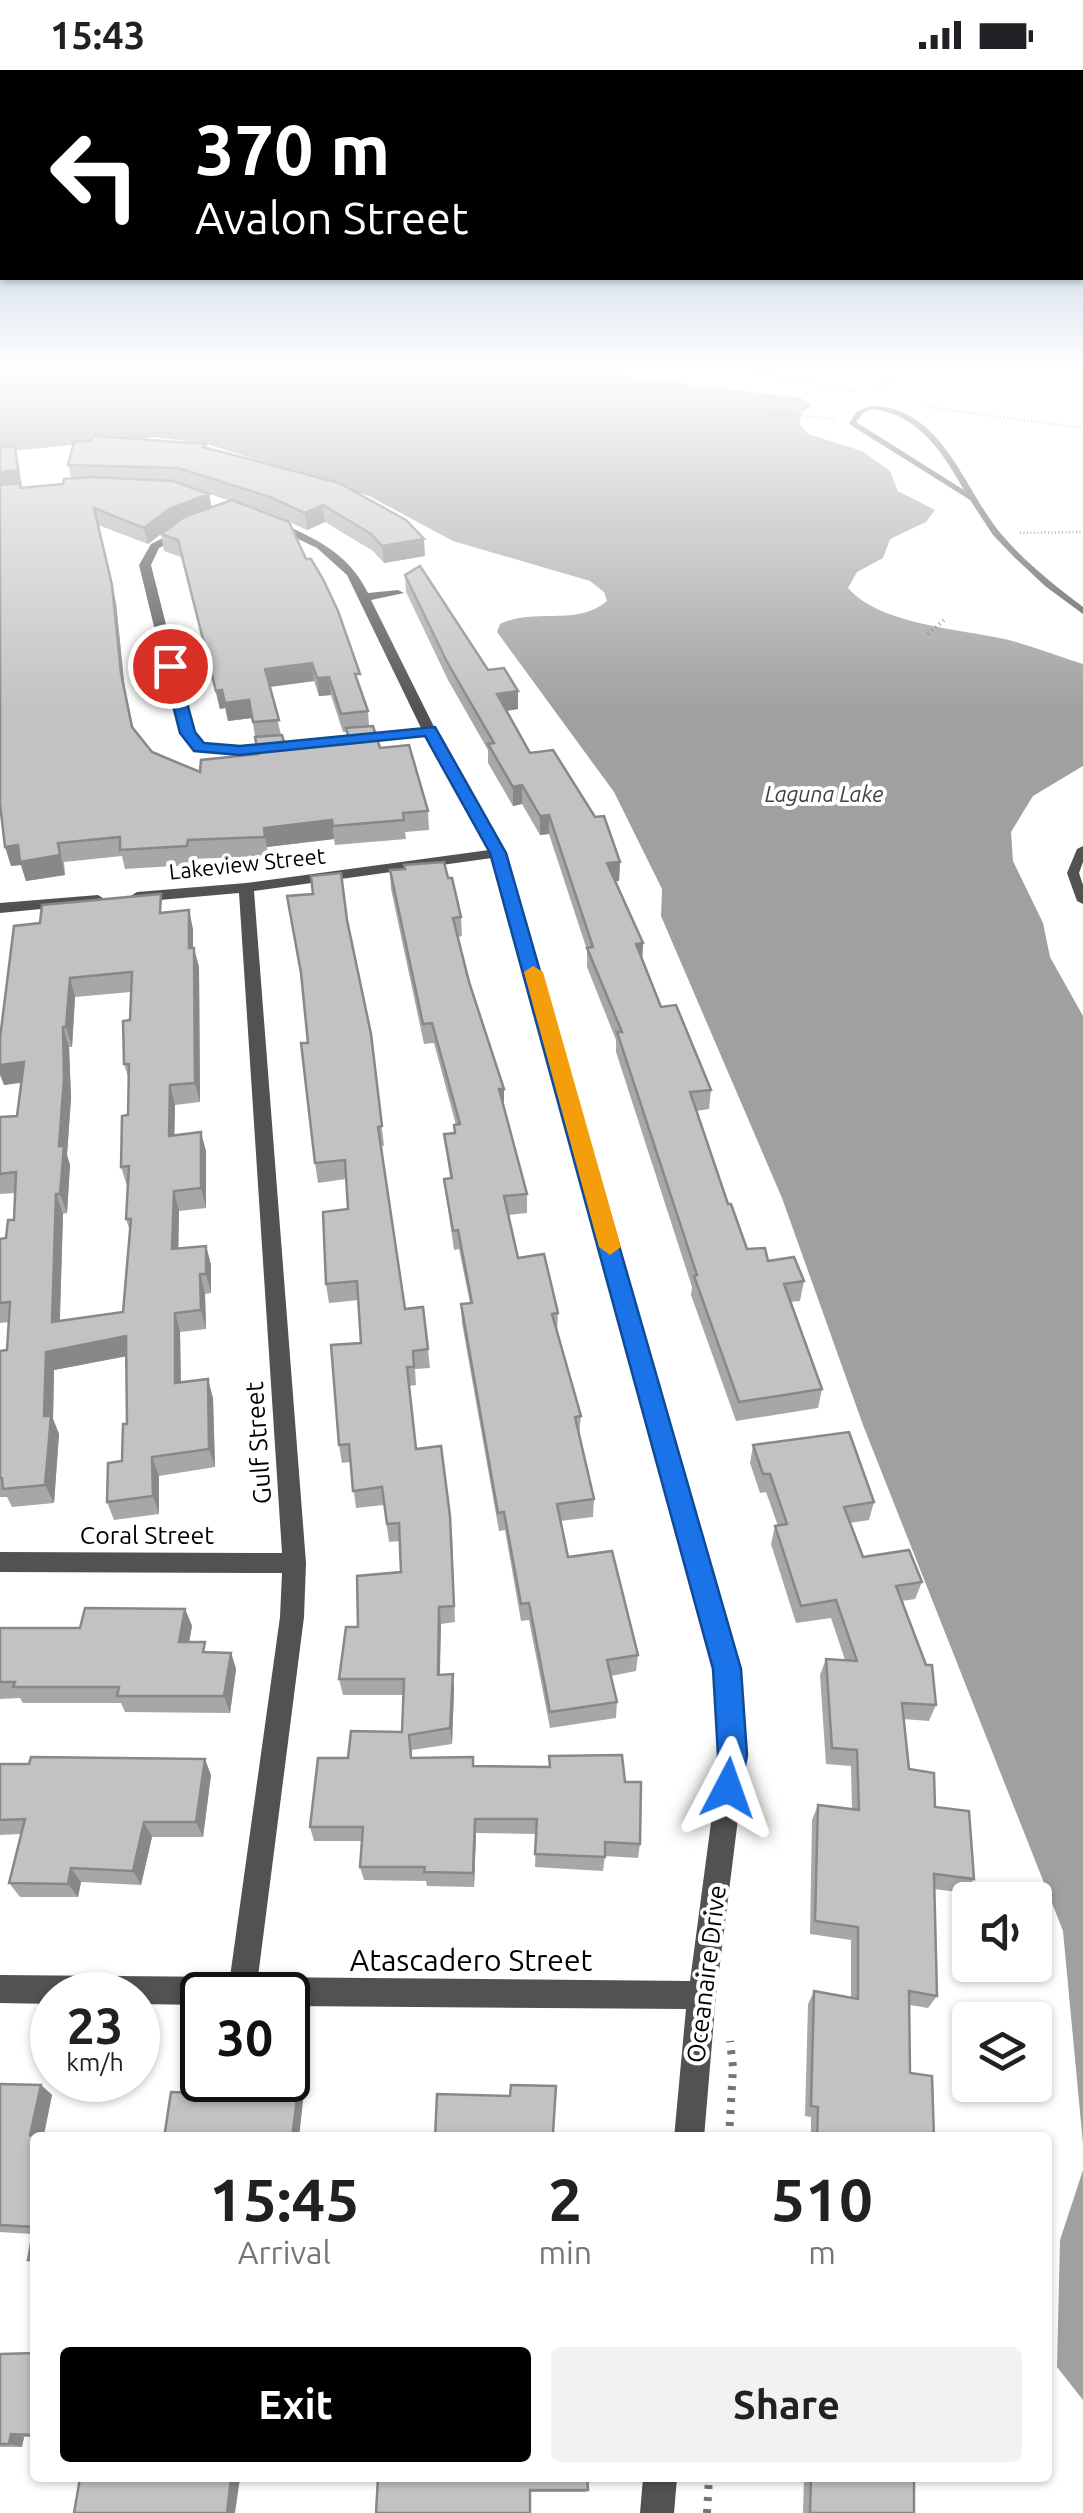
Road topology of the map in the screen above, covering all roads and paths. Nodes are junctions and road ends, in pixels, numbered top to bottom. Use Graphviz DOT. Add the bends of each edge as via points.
graph roads {
  1 [pos="945,482"];
  2 [pos="964,482"];
  3 [pos="972,498"];
  4 [pos="250,514"];
  5 [pos="206,521"];
  6 [pos="1083,532"];
  7 [pos="997,534"];
  8 [pos="398,593"];
  9 [pos="366,597"];
  10 [pos="1083,611"];
  11 [pos="944,620"];
  12 [pos="928,634"];
  13 [pos="430,730"];
  14 [pos="1083,849"];
  15 [pos="498,853"];
  16 [pos="246,888"];
  17 [pos="1083,901"];
  18 [pos="0,908"];
  19 [pos="0,1562"];
  20 [pos="294,1563"];
  21 [pos="245,1972"];
  22 [pos="0,1989"];
  23 [pos="180,1990"];
  24 [pos="310,1992"];
  25 [pos="702,1995"];
  26 [pos="733,2067"];
  27 [pos="690,2132"];
  28 [pos="729,2132"];
  29 [pos="660,2482"];
  30 [pos="709,2482"];
  31 [pos="657,2513"];
  32 [pos="707,2513"];
  1 -- 3 [label="lane"];
  2 -- 3 [label="lane"];
  3 -- 7 [label="lane"];
  4 -- 9 [label="street, Oceanaire Drive" via="322,546 352,573"];
  5 -- 13 [label="street" via="161,540 144,565 188,733 200,748 240,750"];
  6 -- 7 [label="path"];
  7 -- 10 [label="lane"];
  8 -- 9 [label="street"];
  9 -- 13 [label="street, Oceanaire Drive"];
  11 -- 12 [label="path"];
  13 -- 15 [label="street, Oceanaire Drive"];
  14 -- 17 [label="lane" via="1073,873"];
  15 -- 16 [label="street, Lakeview Street"];
  15 -- 25 [label="street, Oceanaire Drive" via="727,1669 733,1755"];
  16 -- 18 [label="street, Lakeview Street"];
  16 -- 20 [label="street, Gulf Street"];
  19 -- 20 [label="street, Coral Street"];
  20 -- 21 [label="street, Gulf Street"];
  22 -- 23 [label="street, Atascadero Street"];
  24 -- 25 [label="street, Atascadero Street"];
  25 -- 27 [label="street, Oceanaire Drive"];
  26 -- 28 [label="path"];
  29 -- 31 [label="street"];
  30 -- 32 [label="path"];
}
